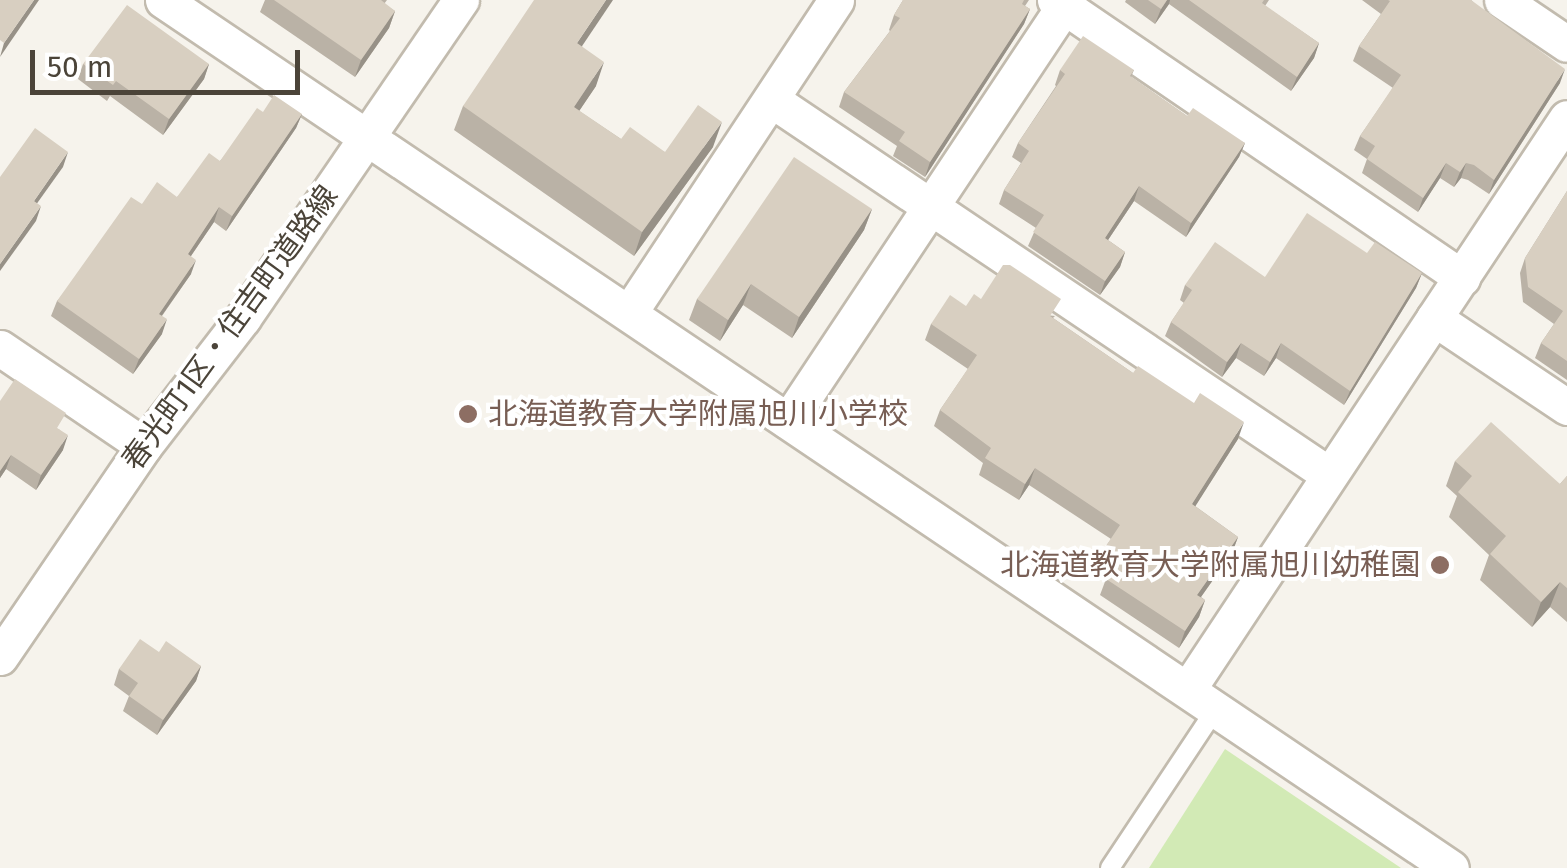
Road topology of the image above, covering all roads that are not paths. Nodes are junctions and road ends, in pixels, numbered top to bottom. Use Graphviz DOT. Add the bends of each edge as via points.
graph roads {
  1 [pos="163,0"];
  2 [pos="461,0"];
  3 [pos="836,0"];
  4 [pos="1502,0"];
  5 [pos="1062,2"];
  6 [pos="1567,44"];
  7 [pos="772,100"];
  8 [pos="1567,118"];
  9 [pos="368,136"];
  10 [pos="932,207"];
  11 [pos="1462,278"];
  12 [pos="629,312"];
  13 [pos="1434,318"];
  14 [pos="0,348"];
  15 [pos="1567,407"];
  16 [pos="788,421"];
  17 [pos="144,446"];
  18 [pos="1328,474"];
  19 [pos="0,657"];
  20 [pos="1202,698"];
  21 [pos="1110,868"];
  22 [pos="1451,868"];
  1 -- 9 [label="street"];
  2 -- 9 [label="street, 春光町1区・住吉町道路線"];
  3 -- 7 [label="street"];
  4 -- 6 [label="street"];
  5 -- 10 [label="street"];
  5 -- 11 [label="street"];
  7 -- 10 [label="street"];
  7 -- 12 [label="street"];
  8 -- 11 [label="street"];
  9 -- 12 [label="street"];
  9 -- 17 [label="street, 春光町1区・住吉町道路線" via="243,318"];
  10 -- 16 [label="street"];
  10 -- 18 [label="street"];
  11 -- 13 [label="street"];
  12 -- 16 [label="street"];
  13 -- 15 [label="street"];
  13 -- 18 [label="street"];
  14 -- 17 [label="street"];
  16 -- 20 [label="street"];
  17 -- 19 [label="street, 春光町1区・住吉町道路線"];
  18 -- 20 [label="street"];
  20 -- 21 [label="lane"];
  20 -- 22 [label="street"];
}
